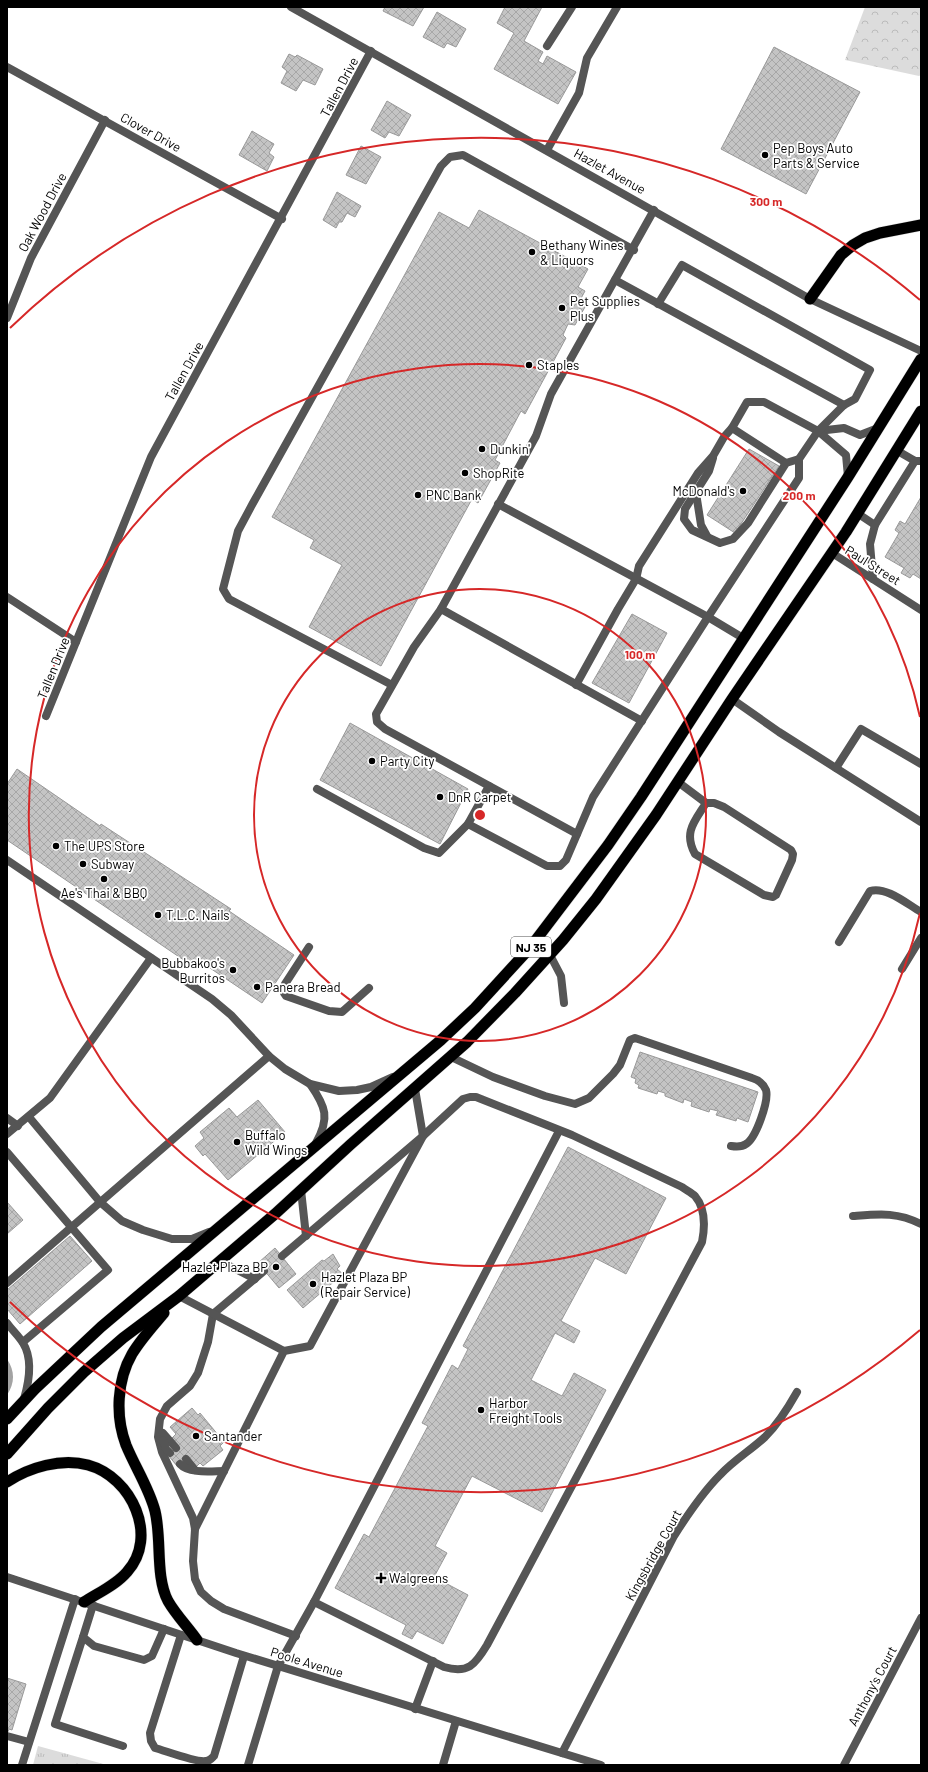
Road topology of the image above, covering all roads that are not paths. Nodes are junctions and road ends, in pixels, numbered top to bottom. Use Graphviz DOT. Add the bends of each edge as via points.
graph roads {
  1 [pos="290,7"];
  2 [pos="572,7"];
  3 [pos="616,7"];
  4 [pos="547,46"];
  5 [pos="372,51"];
  6 [pos="7,67"];
  7 [pos="105,120"];
  8 [pos="547,150"];
  9 [pos="654,210"];
  10 [pos="282,219"];
  11 [pos="921,225"];
  12 [pos="634,250"];
  13 [pos="616,280"];
  14 [pos="810,299"];
  15 [pos="658,304"];
  16 [pos="7,318"];
  17 [pos="921,351"];
  18 [pos="921,359"];
  19 [pos="844,405"];
  20 [pos="921,411"];
  21 [pos="732,428"];
  22 [pos="878,428"];
  23 [pos="818,431"];
  24 [pos="896,450"];
  25 [pos="713,456"];
  26 [pos="799,460"];
  27 [pos="918,461"];
  28 [pos="786,463"];
  29 [pos="848,477"];
  30 [pos="696,493"];
  31 [pos="498,504"];
  32 [pos="857,513"];
  33 [pos="875,525"];
  34 [pos="707,536"];
  35 [pos="832,553"];
  36 [pos="873,579"];
  37 [pos="636,580"];
  38 [pos="7,596"];
  39 [pos="441,609"];
  40 [pos="921,610"];
  41 [pos="708,617"];
  42 [pos="743,638"];
  43 [pos="76,642"];
  44 [pos="392,685"];
  45 [pos="576,685"];
  46 [pos="732,699"];
  47 [pos="46,716"];
  48 [pos="642,721"];
  49 [pos="921,764"];
  50 [pos="836,768"];
  51 [pos="678,782"];
  52 [pos="489,786"];
  53 [pos="317,789"];
  54 [pos="706,803"];
  55 [pos="921,822"];
  56 [pos="468,824"];
  57 [pos="577,834"];
  58 [pos="7,860"];
  59 [pos="921,912"];
  60 [pos="921,938"];
  61 [pos="839,942"];
  62 [pos="309,948"];
  63 [pos="550,955"];
  64 [pos="151,958"];
  65 [pos="902,969"];
  66 [pos="369,988"];
  67 [pos="564,1004"];
  68 [pos="270,1056"];
  69 [pos="451,1057"];
  70 [pos="406,1070"];
  71 [pos="310,1084"];
  72 [pos="415,1089"];
  73 [pos="29,1117"];
  74 [pos="7,1118"];
  75 [pos="18,1126"];
  76 [pos="559,1131"];
  77 [pos="7,1134"];
  78 [pos="423,1136"];
  79 [pos="731,1146"];
  80 [pos="313,1149"];
  81 [pos="7,1152"];
  82 [pos="301,1190"];
  83 [pos="100,1202"];
  84 [pos="853,1216"];
  85 [pos="921,1224"];
  86 [pos="71,1227"];
  87 [pos="219,1228"];
  88 [pos="306,1236"];
  89 [pos="282,1256"];
  90 [pos="220,1261"];
  91 [pos="264,1271"];
  92 [pos="255,1279"];
  93 [pos="7,1283"];
  94 [pos="177,1298"];
  95 [pos="213,1314"];
  96 [pos="7,1323"];
  97 [pos="23,1342"];
  98 [pos="284,1350"];
  99 [pos="797,1392"];
  100 [pos="24,1400"];
  101 [pos="7,1419"];
  102 [pos="160,1428"];
  103 [pos="173,1451"];
  104 [pos="7,1454"];
  105 [pos="183,1462"];
  106 [pos="224,1471"];
  107 [pos="7,1482"];
  108 [pos="195,1529"];
  109 [pos="7,1577"];
  110 [pos="84,1602"];
  111 [pos="314,1602"];
  112 [pos="921,1618"];
  113 [pos="164,1629"];
  114 [pos="181,1635"];
  115 [pos="296,1636"];
  116 [pos="83,1637"];
  117 [pos="197,1640"];
  118 [pos="244,1656"];
  119 [pos="433,1661"];
  120 [pos="278,1666"];
  121 [pos="415,1708"];
  122 [pos="456,1721"];
  123 [pos="7,1736"];
  124 [pos="29,1742"];
  125 [pos="123,1746"];
  126 [pos="562,1753"];
  127 [pos="22,1765"];
  128 [pos="248,1765"];
  129 [pos="443,1765"];
  130 [pos="601,1765"];
  131 [pos="844,1765"];
  1 -- 5 [label="street, Hazlet Avenue"];
  2 -- 4 [label="street"];
  3 -- 8 [label="street" via="587,58 579,93"];
  5 -- 8 [label="street, Hazlet Avenue"];
  5 -- 10 [label="street, Tallen Drive"];
  6 -- 7 [label="street, Clover Drive"];
  7 -- 10 [label="street, Clover Drive"];
  7 -- 16 [label="street, Oak Wood Drive" via="31,258"];
  8 -- 9 [label="street, Hazlet Avenue"];
  9 -- 12 [label="street"];
  9 -- 14 [label="street, Hazlet Avenue"];
  10 -- 43 [label="street, Tallen Drive" via="151,457"];
  11 -- 14 [label="highway" via="880,233 853,245 841,255"];
  12 -- 13 [label="street"];
  12 -- 44 [label="street" via="463,155 450,157 440,166 238,531 223,589 229,599"];
  13 -- 15 [label="street"];
  13 -- 31 [label="street" via="551,394 536,436"];
  14 -- 17 [label="street, Hazlet Avenue"];
  15 -- 19 [label="street"];
  15 -- 19 [label="street" via="682,265 870,370 855,399"];
  18 -- 22 [label="highway, NJ 35"];
  19 -- 23 [label="street"];
  20 -- 24 [label="highway, NJ 35"];
  21 -- 23 [label="street" via="747,402 764,402"];
  21 -- 25 [label="street"];
  21 -- 28 [label="street"];
  22 -- 23 [label="street" via="860,435 844,428"];
  22 -- 29 [label="highway, NJ 35"];
  23 -- 26 [label="street"];
  23 -- 29 [label="street" via="846,455"];
  24 -- 27 [label="street"];
  24 -- 32 [label="highway, NJ 35"];
  25 -- 30 [label="street" via="709,471"];
  25 -- 37 [label="street" via="698,473 639,566"];
  26 -- 28 [label="street"];
  26 -- 41 [label="street" via="799,478"];
  27 -- 33 [label="street"];
  28 -- 34 [label="street" via="748,523 733,539 720,543"];
  29 -- 42 [label="highway, NJ 35"];
  30 -- 34 [label="street" via="701,525"];
  30 -- 34 [label="street" via="685,509 684,520 692,530"];
  31 -- 37 [label="street"];
  31 -- 39 [label="street"];
  32 -- 33 [label="street"];
  32 -- 35 [label="highway, NJ 35"];
  33 -- 36 [label="street" via="870,544"];
  35 -- 36 [label="street, Paul Street"];
  35 -- 46 [label="highway, NJ 35"];
  36 -- 40 [label="street, Paul Street"];
  37 -- 41 [label="street"];
  37 -- 45 [label="street"];
  38 -- 43 [label="street"];
  39 -- 44 [label="street" via="414,647"];
  39 -- 45 [label="street"];
  41 -- 42 [label="street"];
  41 -- 48 [label="street"];
  42 -- 70 [label="highway, NJ 35" via="608,846 530,949 474,1008"];
  43 -- 47 [label="street, Tallen Drive"];
  44 -- 52 [label="street" via="376,714 377,722 385,729"];
  45 -- 48 [label="street"];
  46 -- 50 [label="street"];
  46 -- 51 [label="highway, NJ 35"];
  48 -- 57 [label="street" via="593,797"];
  49 -- 50 [label="street" via="861,729"];
  50 -- 55 [label="street"];
  51 -- 54 [label="street"];
  51 -- 63 [label="highway, NJ 35" via="596,899"];
  52 -- 56 [label="street"];
  52 -- 57 [label="street"];
  53 -- 56 [label="street" via="424,848 439,853"];
  54 -- 54 [label="street" via="690,830 689,842 695,854 764,895 776,895 792,860 791,850 724,807 714,802"];
  56 -- 57 [label="street" via="547,866 560,866 566,860"];
  58 -- 64 [label="street"];
  59 -- 61 [label="street" via="888,893 870,891"];
  60 -- 65 [label="street"];
  62 -- 66 [label="street" via="285,984 284,993 289,998 329,1011 342,1012"];
  63 -- 67 [label="street" via="561,976"];
  63 -- 69 [label="highway, NJ 35"];
  64 -- 68 [label="street" via="222,1007"];
  64 -- 73 [label="street" via="52,1095"];
  68 -- 71 [label="street" via="285,1069"];
  68 -- 83 [label="street"];
  69 -- 72 [label="highway, NJ 35"];
  69 -- 79 [label="street" via="493,1077 575,1104 589,1098 613,1074 620,1065 630,1040 635,1038 761,1082 765,1089 766,1102 755,1134 748,1144"];
  70 -- 71 [label="street" via="371,1087 357,1090 339,1091"];
  70 -- 80 [label="highway, NJ 35"];
  71 -- 80 [label="street" via="321,1100 326,1116 323,1130"];
  72 -- 78 [label="street"];
  72 -- 82 [label="highway, NJ 35"];
  73 -- 75 [label="street"];
  73 -- 83 [label="street"];
  74 -- 75 [label="street"];
  75 -- 77 [label="street"];
  76 -- 78 [label="street" via="476,1097 470,1097 463,1099"];
  76 -- 111 [label="street"];
  76 -- 119 [label="street" via="682,1187 695,1196 702,1209 705,1224 702,1242 479,1658 473,1665 464,1669 454,1669"];
  78 -- 88 [label="street"];
  78 -- 98 [label="street" via="310,1346"];
  80 -- 87 [label="highway, NJ 35"];
  81 -- 86 [label="street"];
  82 -- 88 [label="street"];
  82 -- 90 [label="highway, NJ 35"];
  83 -- 86 [label="street"];
  83 -- 87 [label="street" via="132,1226 172,1239 192,1239"];
  84 -- 85 [label="street" via="888,1214"];
  86 -- 93 [label="street"];
  86 -- 97 [label="street" via="108,1270"];
  87 -- 100 [label="highway, NJ 35" via="101,1327"];
  88 -- 89 [label="street"];
  90 -- 92 [label="street"];
  90 -- 94 [label="highway, NJ 35"];
  91 -- 92 [label="street"];
  92 -- 95 [label="street"];
  94 -- 95 [label="street"];
  94 -- 104 [label="highway, NJ 35" via="123,1338 84,1372"];
  94 -- 117 [label="highway" via="132,1354 122,1383 119,1407 126,1444 154,1510 162,1581 168,1601"];
  95 -- 98 [label="street"];
  95 -- 102 [label="street" via="208,1342 198,1373 190,1386 167,1406 160,1419"];
  96 -- 97 [label="street"];
  97 -- 100 [label="street" via="29,1365"];
  98 -- 106 [label="street"];
  99 -- 126 [label="street, Kingsbridge Court" via="782,1417 765,1437 720,1475 686,1517"];
  100 -- 101 [label="highway, NJ 35"];
  102 -- 103 [label="street"];
  102 -- 108 [label="street" via="158,1437 162,1452 193,1518"];
  105 -- 106 [label="street" via="195,1470"];
  106 -- 108 [label="street"];
  107 -- 110 [label="highway" via="42,1467 75,1462 90,1465 104,1472 128,1493 140,1522 140,1549 135,1561 120,1579"];
  108 -- 115 [label="street" via="193,1561 195,1579 201,1592 224,1609"];
  109 -- 110 [label="street, Poole Avenue"];
  110 -- 113 [label="street, Poole Avenue"];
  110 -- 116 [label="street"];
  110 -- 124 [label="street"];
  111 -- 115 [label="street"];
  111 -- 119 [label="street"];
  112 -- 131 [label="street, Anthony's Court"];
  113 -- 114 [label="street, Poole Avenue"];
  113 -- 116 [label="street" via="152,1656 144,1660 94,1646"];
  114 -- 117 [label="street, Poole Avenue"];
  114 -- 118 [label="street" via="150,1733 155,1748 205,1761 214,1756"];
  115 -- 120 [label="street"];
  116 -- 125 [label="street" via="55,1724"];
  117 -- 118 [label="street, Poole Avenue"];
  118 -- 120 [label="street, Poole Avenue"];
  119 -- 121 [label="street"];
  120 -- 121 [label="street, Poole Avenue"];
  120 -- 128 [label="street"];
  121 -- 122 [label="street, Poole Avenue"];
  122 -- 126 [label="street, Poole Avenue"];
  122 -- 129 [label="street"];
  123 -- 124 [label="street"];
  124 -- 127 [label="street"];
  126 -- 130 [label="street, Poole Avenue"];
}
